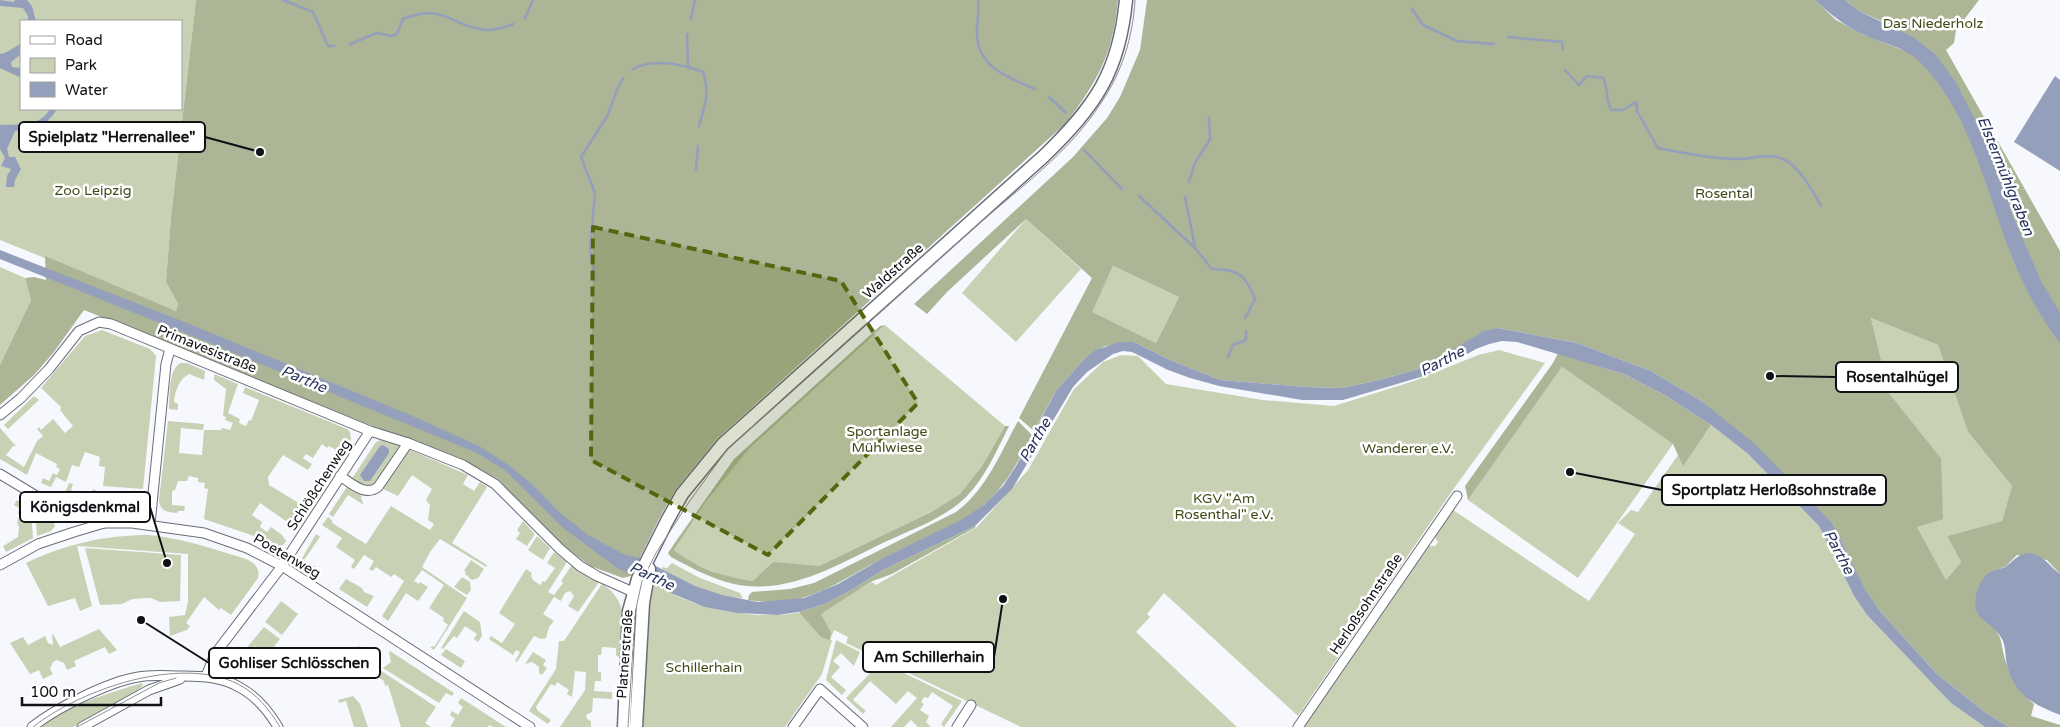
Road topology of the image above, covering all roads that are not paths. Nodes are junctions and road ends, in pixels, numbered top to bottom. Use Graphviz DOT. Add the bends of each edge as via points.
graph roads {
  1 [pos="1126,0"];
  2 [pos="170,350"];
  3 [pos="0,415"];
  4 [pos="370,431"];
  5 [pos="408,443"];
  6 [pos="0,474"];
  7 [pos="340,476"];
  8 [pos="1457,496"];
  9 [pos="104,523"];
  10 [pos="150,524"];
  11 [pos="0,565"];
  12 [pos="282,566"];
  13 [pos="642,581"];
  14 [pos="634,592"];
  15 [pos="203,676"];
  16 [pos="971,705"];
  17 [pos="32,727"];
  18 [pos="82,727"];
  19 [pos="278,727"];
  20 [pos="530,727"];
  21 [pos="624,727"];
  22 [pos="636,727"];
  23 [pos="793,727"];
  24 [pos="863,727"];
  25 [pos="957,727"];
  26 [pos="1298,727"];
  1 -- 13 [label="main road, Waldstraße" via="1120,45 1113,63 1098,93 1071,129 723,444 682,494 650,557"];
  2 -- 3 [label="street, Primavesistraße" via="111,324 99,322 79,330 49,369"];
  2 -- 4 [label="street, Primavesistraße"];
  2 -- 10 [label="street"];
  4 -- 5 [label="street, Primavesistraße"];
  4 -- 7 [label="street, Schlößchenweg"];
  5 -- 7 [label="street" via="374,490 364,491"];
  5 -- 14 [label="street, Primavesistraße" via="463,464 495,484 580,566"];
  6 -- 9 [label="street" via="43,500"];
  7 -- 12 [label="street, Schlößchenweg"];
  8 -- 26 [label="street, Herloßsohnstraße"];
  9 -- 10 [label="street, Poetenweg"];
  9 -- 11 [label="street, Poetenweg" via="38,544"];
  10 -- 12 [label="street, Poetenweg" via="226,539"];
  12 -- 15 [label="street, Schlößchenweg" via="215,654"];
  12 -- 20 [label="street, Poetenweg"];
  13 -- 14 [label="main road, Waldstraße"];
  13 -- 22 [label="main road, Platnerstraße"];
  14 -- 21 [label="main road, Platnerstraße" via="629,611"];
  15 -- 17 [label="street" via="128,679 56,711"];
  15 -- 18 [label="street" via="161,685"];
  15 -- 19 [label="street" via="230,682 247,692 262,705"];
  16 -- 25 [label="street"];
  23 -- 24 [label="street" via="820,689"];
}
